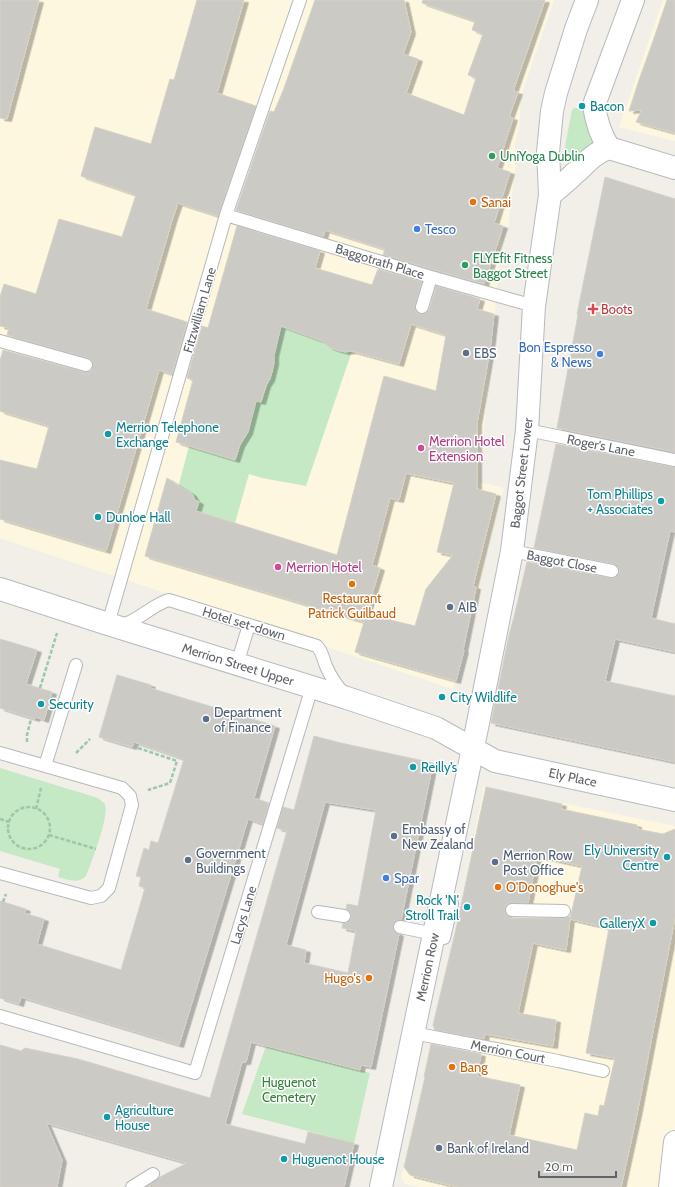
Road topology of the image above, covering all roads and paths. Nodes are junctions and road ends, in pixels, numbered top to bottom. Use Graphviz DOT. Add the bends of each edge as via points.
graph roads {
  1 [pos="300,0"];
  2 [pos="588,0"];
  3 [pos="633,0"];
  4 [pos="609,148"];
  5 [pos="675,168"];
  6 [pos="550,195"];
  7 [pos="226,215"];
  8 [pos="431,277"];
  9 [pos="534,306"];
  10 [pos="422,307"];
  11 [pos="0,341"];
  12 [pos="86,366"];
  13 [pos="527,430"];
  14 [pos="675,460"];
  15 [pos="512,551"];
  16 [pos="612,571"];
  17 [pos="0,589"];
  18 [pos="249,625"];
  19 [pos="112,626"];
  20 [pos="50,657"];
  21 [pos="236,664"];
  22 [pos="76,665"];
  23 [pos="312,687"];
  24 [pos="40,688"];
  25 [pos="347,698"];
  26 [pos="257,708"];
  27 [pos="253,719"];
  28 [pos="31,720"];
  29 [pos="90,739"];
  30 [pos="27,744"];
  31 [pos="138,748"];
  32 [pos="473,748"];
  33 [pos="76,753"];
  34 [pos="0,754"];
  35 [pos="45,766"];
  36 [pos="41,788"];
  37 [pos="130,796"];
  38 [pos="675,800"];
  39 [pos="36,809"];
  40 [pos="0,819"];
  41 [pos="9,822"];
  42 [pos="49,835"];
  43 [pos="96,849"];
  44 [pos="0,873"];
  45 [pos="512,910"];
  46 [pos="564,911"];
  47 [pos="318,912"];
  48 [pos="344,916"];
  49 [pos="400,928"];
  50 [pos="433,936"];
  51 [pos="0,1016"];
  52 [pos="413,1033"];
  53 [pos="603,1071"];
  54 [pos="675,1142"];
  55 [pos="153,1174"];
  56 [pos="132,1187"];
  57 [pos="381,1187"];
  58 [pos="670,1187"];
  1 -- 7 [label="lane, Fitzwilliam Lane"];
  2 -- 6 [label="main road, Baggot Street Lower" via="576,28 552,112 548,152"];
  3 -- 4 [label="main road" via="594,105 599,130"];
  4 -- 5 [label="main road"];
  4 -- 6 [label="main road" via="590,158"];
  6 -- 9 [label="main road, Baggot Street Lower"];
  7 -- 8 [label="lane, Baggotrath Place"];
  7 -- 19 [label="lane, Fitzwilliam Lane"];
  8 -- 9 [label="lane, Baggotrath Place"];
  8 -- 10 [label="lane"];
  9 -- 13 [label="main road, Baggot Street Lower"];
  11 -- 12 [label="lane"];
  13 -- 14 [label="lane, Roger's Lane"];
  13 -- 15 [label="main road, Baggot Street Lower"];
  15 -- 16 [label="lane, Baggot Close"];
  15 -- 32 [label="main road, Baggot Street Lower"];
  17 -- 19 [label="main road, Merrion Street Upper"];
  18 -- 19 [label="lane, Hotel set-down" via="169,600 128,624"];
  18 -- 21 [label="lane"];
  18 -- 25 [label="lane, Hotel set-down" via="318,646 332,680"];
  19 -- 21 [label="main road, Merrion Street Upper"];
  20 -- 24 [label="path"];
  21 -- 23 [label="main road, Merrion Street Upper"];
  22 -- 35 [label="lane"];
  23 -- 25 [label="main road, Merrion Street Upper"];
  23 -- 51 [label="lane, Lacys Lane" via="195,1073"];
  25 -- 32 [label="main road, Merrion Street Upper" via="436,728"];
  26 -- 27 [label="path"];
  28 -- 30 [label="path"];
  29 -- 33 [label="path"];
  31 -- 37 [label="path" via="177,761 170,783"];
  32 -- 38 [label="main road, Ely Place" via="495,760"];
  32 -- 50 [label="main road, Merrion Row" via="452,901"];
  34 -- 35 [label="lane"];
  35 -- 37 [label="lane" via="122,788"];
  36 -- 39 [label="path"];
  37 -- 44 [label="lane" via="132,806 109,888 101,896 91,898"];
  39 -- 41 [label="path" via="23,808 17,811"];
  39 -- 42 [label="path" via="46,816 50,828"];
  40 -- 41 [label="path"];
  41 -- 42 [label="path" via="9,835 22,848 29,849 42,845"];
  42 -- 43 [label="path"];
  45 -- 46 [label="lane"];
  47 -- 48 [label="lane"];
  49 -- 50 [label="lane"];
  50 -- 52 [label="main road, Merrion Row"];
  52 -- 53 [label="lane, Merrion Court" via="556,1066"];
  52 -- 57 [label="main road, Merrion Row"];
  54 -- 58 [label="main road"];
  55 -- 56 [label="lane"];
}
